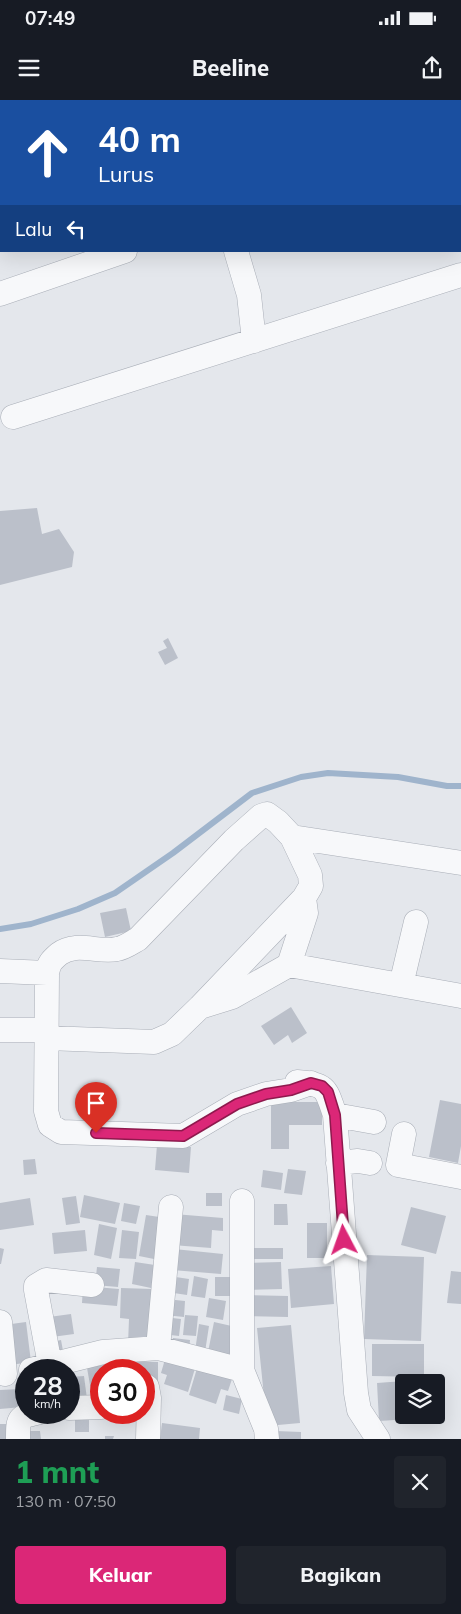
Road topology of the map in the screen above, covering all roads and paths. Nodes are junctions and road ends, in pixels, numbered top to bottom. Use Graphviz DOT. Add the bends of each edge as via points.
graph roads {
  1 [pos="122,252"];
  2 [pos="236,252"];
  3 [pos="461,275"];
  4 [pos="0,294"];
  5 [pos="254,341"];
  6 [pos="14,418"];
  7 [pos="292,837"];
  8 [pos="461,863"];
  9 [pos="304,898"];
  10 [pos="416,922"];
  11 [pos="289,965"];
  12 [pos="0,971"];
  13 [pos="47,973"];
  14 [pos="401,985"];
  15 [pos="461,996"];
  16 [pos="200,1007"];
  17 [pos="0,1030"];
  18 [pos="47,1034"];
  19 [pos="335,1115"];
  20 [pos="374,1122"];
  21 [pos="404,1134"];
  22 [pos="370,1162"];
  23 [pos="338,1163"];
  24 [pos="461,1177"];
  25 [pos="242,1201"];
  26 [pos="171,1207"];
  27 [pos="92,1285"];
  28 [pos="0,1322"];
  29 [pos="158,1348"];
  30 [pos="40,1359"];
  31 [pos="76,1359"];
  32 [pos="242,1370"];
  33 [pos="10,1373"];
  34 [pos="18,1424"];
  35 [pos="148,1424"];
  36 [pos="18,1439"];
  37 [pos="148,1439"];
  38 [pos="267,1439"];
  39 [pos="378,1439"];
  1 -- 4 [label="street"];
  2 -- 5 [label="street" via="249,296"];
  3 -- 5 [label="street"];
  5 -- 6 [label="street"];
  7 -- 8 [label="street"];
  7 -- 9 [label="street" via="310,875 311,886"];
  7 -- 13 [label="street" via="272,816 261,816 138,939 115,950 72,948 63,951 49,962"];
  9 -- 11 [label="street" via="306,913"];
  9 -- 16 [label="street"];
  10 -- 14 [label="street"];
  11 -- 14 [label="street"];
  11 -- 16 [label="street" via="232,997"];
  12 -- 13 [label="street"];
  13 -- 18 [label="street"];
  14 -- 15 [label="street"];
  16 -- 18 [label="street" via="172,1034 154,1042"];
  17 -- 18 [label="street"];
  18 -- 19 [label="street" via="46,1111 50,1125 61,1132 183,1136 237,1104 311,1083 328,1092"];
  19 -- 20 [label="street"];
  19 -- 23 [label="street"];
  21 -- 24 [label="street" via="398,1165"];
  22 -- 23 [label="street"];
  23 -- 39 [label="street" via="356,1393 359,1410"];
  25 -- 32 [label="street"];
  26 -- 29 [label="street"];
  27 -- 30 [label="street" via="46,1280 36,1286"];
  28 -- 33 [label="street"];
  29 -- 31 [label="street" via="103,1352"];
  29 -- 32 [label="street"];
  32 -- 38 [label="street"];
  34 -- 36 [label="street"];
  35 -- 37 [label="street"];
}
